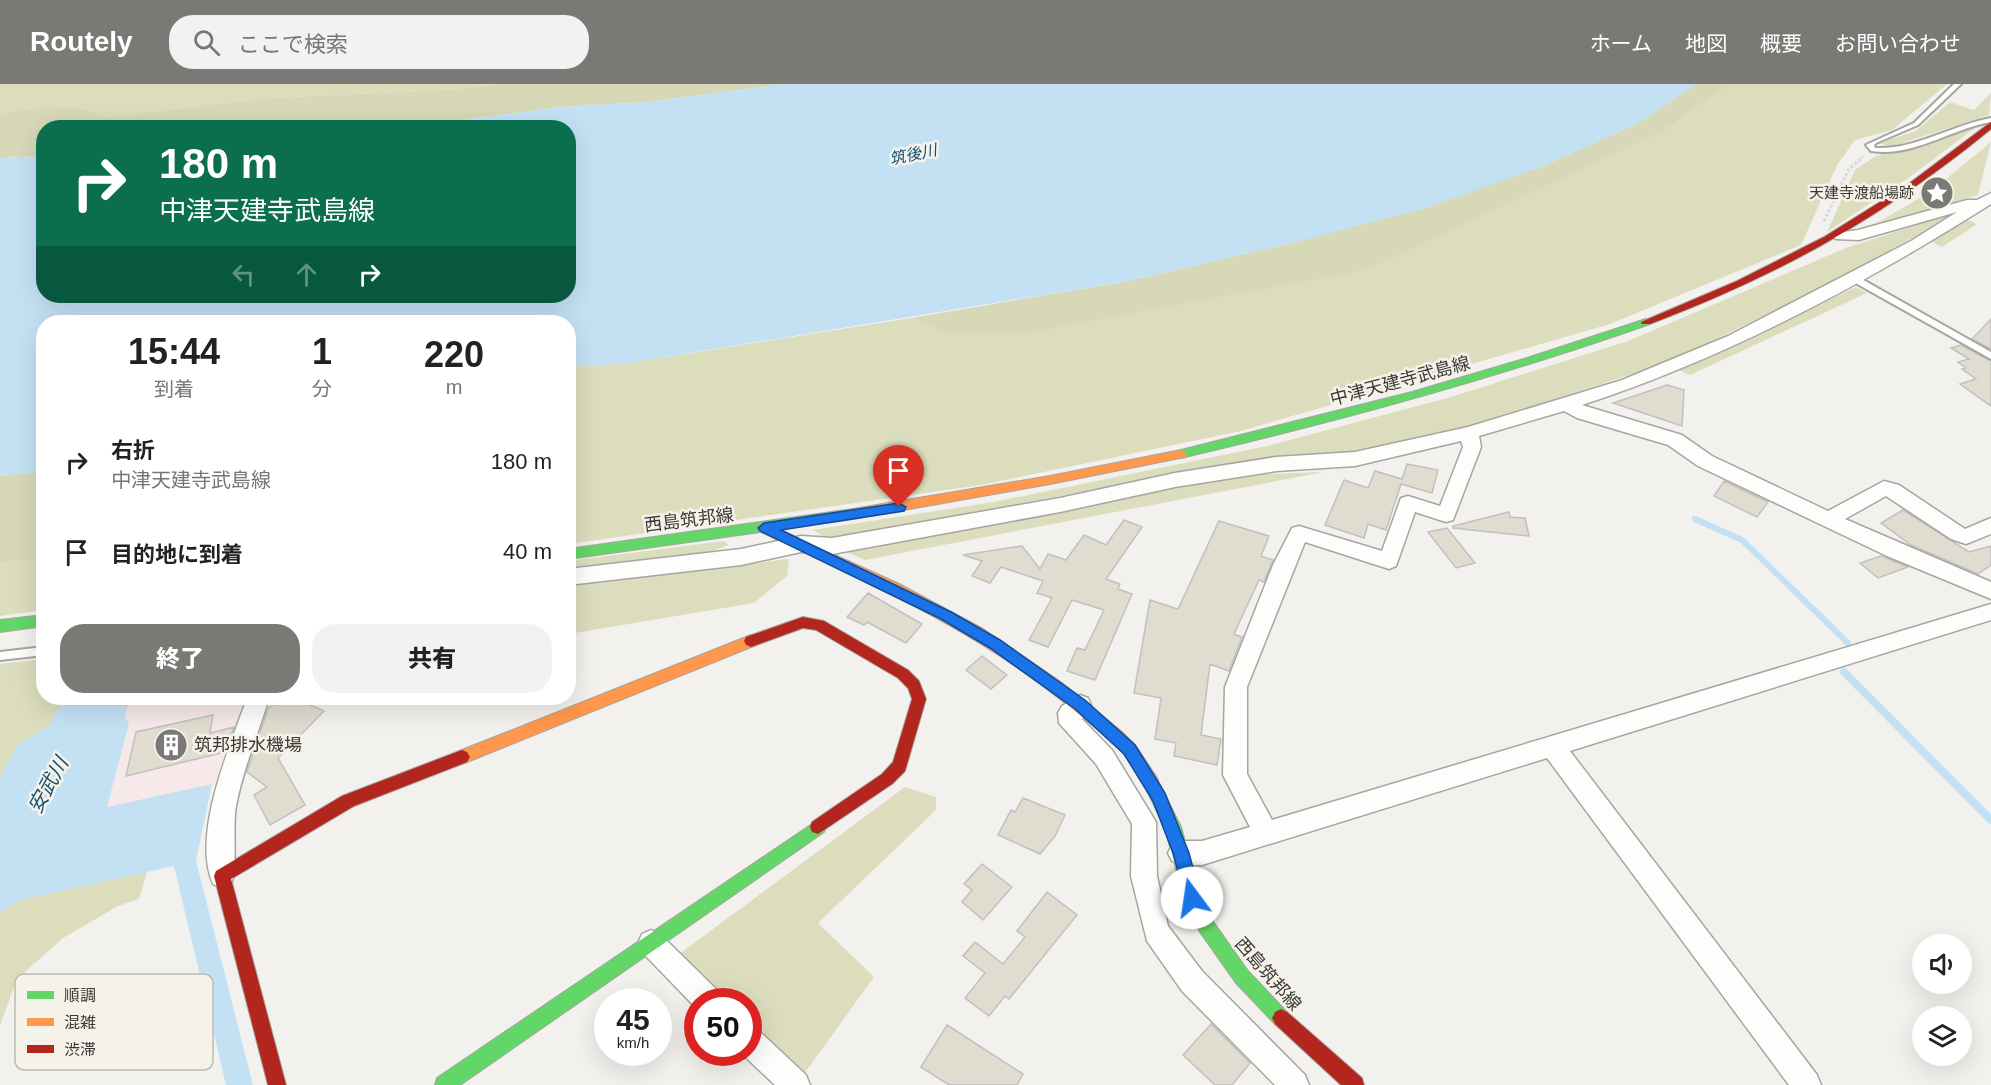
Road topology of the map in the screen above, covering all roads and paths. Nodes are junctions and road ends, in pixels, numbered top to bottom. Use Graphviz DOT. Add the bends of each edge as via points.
graph roads {
  1 [pos="1958,84"];
  2 [pos="1991,120"];
  3 [pos="1991,125"];
  4 [pos="1873,150"];
  5 [pos="1988,197"];
  6 [pos="1841,236"];
  7 [pos="1822,245"];
  8 [pos="1855,279"];
  9 [pos="1991,357"];
  10 [pos="1566,404"];
  11 [pos="1469,433"];
  12 [pos="1830,519"];
  13 [pos="1991,525"];
  14 [pos="764,528"];
  15 [pos="801,544"];
  16 [pos="576,553"];
  17 [pos="576,575"];
  18 [pos="1991,591"];
  19 [pos="1991,612"];
  20 [pos="36,621"];
  21 [pos="0,626"];
  22 [pos="36,652"];
  23 [pos="0,656"];
  24 [pos="256,705"];
  25 [pos="1080,705"];
  26 [pos="1552,746"];
  27 [pos="1266,833"];
  28 [pos="1181,853"];
  29 [pos="222,876"];
  30 [pos="651,943"];
  31 [pos="695,988"];
  32 [pos="762,1053"];
  33 [pos="277,1085"];
  34 [pos="444,1085"];
  35 [pos="796,1085"];
  36 [pos="1295,1085"];
  37 [pos="1355,1085"];
  38 [pos="1807,1085"];
  1 -- 4 [label="lane" via="1916,124 1874,141 1870,145"];
  2 -- 4 [label="lane" via="1976,121 1891,150"];
  3 -- 6 [label="main road, 中津天建寺武島線" via="1928,179"];
  4 -- 7 [label="path" via="1849,169 1818,237"];
  5 -- 6 [label="street" via="1859,236"];
  5 -- 8 [label="street" via="1967,214"];
  6 -- 7 [label="main road, 中津天建寺武島線"];
  7 -- 14 [label="main road, 中津天建寺武島線" via="1729,290 1617,334 1445,389 1142,464 989,494"];
  8 -- 9 [label="lane"];
  8 -- 10 [label="street" via="1734,340 1628,384"];
  10 -- 11 [label="street"];
  10 -- 12 [label="street" via="1583,414 1675,440 1705,461"];
  11 -- 15 [label="street" via="1356,459 1276,464 832,546"];
  11 -- 27 [label="street" via="1472,447 1446,515 1408,502 1389,561 1299,533 1236,687 1235,775"];
  12 -- 13 [label="street" via="1884,488 1966,537"];
  12 -- 18 [label="street" via="1938,571"];
  14 -- 15 [label="main road, 西島筑邦線"];
  14 -- 16 [label="main road, 西島筑邦線"];
  15 -- 17 [label="street" via="741,557"];
  15 -- 25 [label="main road, 西島筑邦線" via="946,615 995,644"];
  19 -- 26 [label="street"];
  20 -- 21 [label="main road"];
  22 -- 23 [label="lane"];
  24 -- 29 [label="street" via="228,782 218,848"];
  25 -- 28 [label="main road, 西島筑邦線" via="1129,750 1159,798"];
  25 -- 36 [label="street" via="1070,714 1071,723 1104,757 1144,822 1144,876 1156,932 1192,981"];
  26 -- 27 [label="street"];
  26 -- 38 [label="street"];
  27 -- 28 [label="street" via="1202,853"];
  28 -- 37 [label="main road, 西島筑邦線" via="1192,898 1214,938 1251,987"];
  29 -- 30 [label="main road" via="348,801 786,626 803,622 819,625 903,674 914,685 919,699 900,766 887,779"];
  29 -- 33 [label="main road"];
  30 -- 31 [label="street"];
  30 -- 34 [label="main road"];
  32 -- 35 [label="street"];
}
